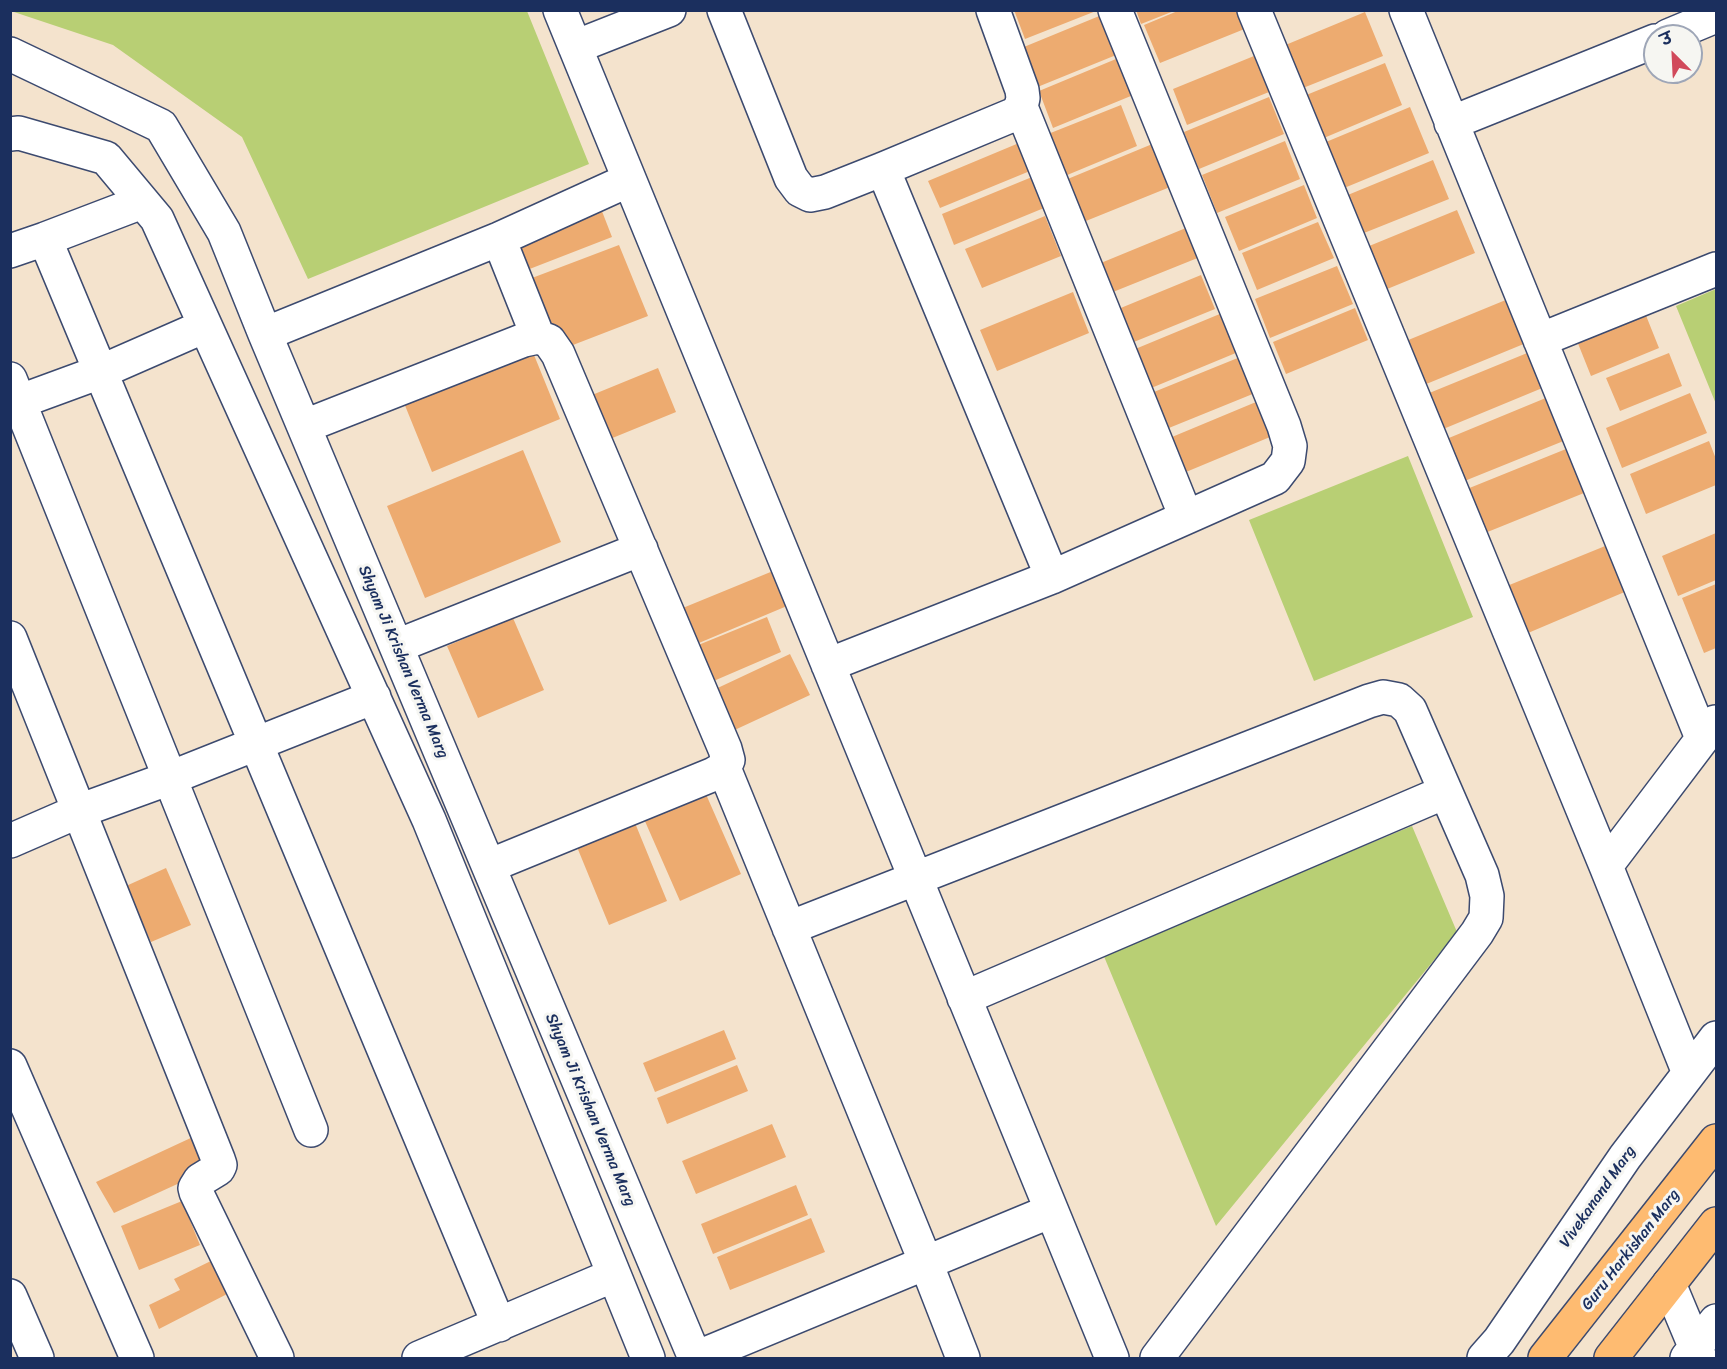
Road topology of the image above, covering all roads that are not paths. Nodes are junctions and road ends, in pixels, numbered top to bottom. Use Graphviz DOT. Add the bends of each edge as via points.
graph roads {
  1 [pos="560,10"];
  2 [pos="669,10"];
  3 [pos="724,10"];
  4 [pos="993,10"];
  5 [pos="1115,10"];
  6 [pos="1254,10"];
  7 [pos="1406,10"];
  8 [pos="1716,16"];
  9 [pos="1697,24"];
  10 [pos="1643,46"];
  11 [pos="575,47"];
  12 [pos="10,54"];
  13 [pos="1021,107"];
  14 [pos="1451,123"];
  15 [pos="10,134"];
  16 [pos="883,170"];
  17 [pos="629,180"];
  18 [pos="142,202"];
  19 [pos="45,239"];
  20 [pos="499,239"];
  21 [pos="10,250"];
  22 [pos="1716,269"];
  23 [pos="205,326"];
  24 [pos="265,334"];
  25 [pos="538,337"];
  26 [pos="1540,340"];
  27 [pos="100,372"];
  28 [pos="14,395"];
  29 [pos="305,426"];
  30 [pos="1186,518"];
  31 [pos="641,549"];
  32 [pos="1052,577"];
  33 [pos="10,639"];
  34 [pos="397,646"];
  35 [pos="828,665"];
  36 [pos="374,697"];
  37 [pos="1709,729"];
  38 [pos="255,744"];
  39 [pos="724,768"];
  40 [pos="170,778"];
  41 [pos="1445,792"];
  42 [pos="79,811"];
  43 [pos="10,841"];
  44 [pos="489,866"];
  45 [pos="1606,866"];
  46 [pos="915,879"];
  47 [pos="789,928"];
  48 [pos="964,998"];
  49 [pos="1716,1038"];
  50 [pos="10,1066"];
  51 [pos="1689,1073"];
  52 [pos="311,1130"];
  53 [pos="1716,1141"];
  54 [pos="1051,1211"];
  55 [pos="1716,1224"];
  56 [pos="926,1263"];
  57 [pos="614,1275"];
  58 [pos="1669,1284"];
  59 [pos="10,1296"];
  60 [pos="1716,1320"];
  61 [pos="499,1325"];
  62 [pos="1694,1355"];
  63 [pos="37,1359"];
  64 [pos="137,1359"];
  65 [pos="277,1359"];
  66 [pos="419,1359"];
  67 [pos="648,1359"];
  68 [pos="695,1359"];
  69 [pos="963,1359"];
  70 [pos="1112,1359"];
  71 [pos="1157,1359"];
  72 [pos="1484,1359"];
  73 [pos="1545,1359"];
  74 [pos="1611,1359"];
  1 -- 11 [label="street"];
  2 -- 11 [label="street"];
  3 -- 16 [label="street" via="791,178 800,190 810,195 825,192"];
  4 -- 13 [label="street" via="1022,90"];
  5 -- 30 [label="street" via="1290,446 1288,461 1275,478"];
  6 -- 45 [label="street"];
  7 -- 14 [label="street"];
  8 -- 9 [label="street"];
  10 -- 14 [label="street"];
  11 -- 17 [label="street"];
  12 -- 24 [label="street, Shyam Ji Krishan Verma Marg" via="161,126 224,232"];
  13 -- 16 [label="street" via="1014,114"];
  13 -- 30 [label="street"];
  14 -- 26 [label="street"];
  15 -- 18 [label="street" via="19,133 106,158"];
  16 -- 32 [label="street"];
  17 -- 20 [label="street"];
  17 -- 35 [label="street"];
  18 -- 19 [label="street"];
  18 -- 23 [label="street" via="157,219"];
  19 -- 21 [label="street"];
  19 -- 27 [label="street"];
  20 -- 24 [label="street"];
  20 -- 25 [label="street"];
  22 -- 26 [label="street"];
  23 -- 27 [label="street"];
  23 -- 36 [label="street"];
  24 -- 29 [label="street, Shyam Ji Krishan Verma Marg"];
  25 -- 29 [label="street"];
  25 -- 31 [label="street" via="549,341 558,354"];
  26 -- 37 [label="street"];
  27 -- 28 [label="street"];
  27 -- 38 [label="street"];
  28 -- 40 [label="street"];
  29 -- 34 [label="street, Shyam Ji Krishan Verma Marg"];
  30 -- 32 [label="street"];
  31 -- 34 [label="street"];
  31 -- 39 [label="street" via="725,750 728,760"];
  32 -- 35 [label="street"];
  33 -- 42 [label="street"];
  34 -- 44 [label="street, Shyam Ji Krishan Verma Marg"];
  35 -- 46 [label="street"];
  36 -- 38 [label="street"];
  36 -- 57 [label="street" via="429,820"];
  37 -- 45 [label="street"];
  38 -- 40 [label="street"];
  38 -- 61 [label="street"];
  39 -- 44 [label="street"];
  39 -- 47 [label="street"];
  40 -- 42 [label="street"];
  40 -- 52 [label="street"];
  41 -- 46 [label="street" via="1410,710 1400,700 1383,697"];
  41 -- 48 [label="street"];
  41 -- 71 [label="street" via="1482,875 1487,896 1486,918"];
  42 -- 43 [label="street"];
  42 -- 65 [label="street" via="220,1165 200,1180 196,1192"];
  44 -- 68 [label="street, Shyam Ji Krishan Verma Marg"];
  45 -- 51 [label="street"];
  46 -- 47 [label="street"];
  46 -- 48 [label="street"];
  47 -- 56 [label="street"];
  48 -- 54 [label="street"];
  49 -- 51 [label="street, Vivekanand Marg"];
  50 -- 64 [label="street"];
  51 -- 72 [label="street, Vivekanand Marg" via="1625,1157"];
  53 -- 73 [label="main road, Guru Harkishan Marg"];
  54 -- 56 [label="street"];
  54 -- 70 [label="street"];
  55 -- 58 [label="main road"];
  56 -- 68 [label="street"];
  56 -- 69 [label="street"];
  57 -- 61 [label="street"];
  57 -- 67 [label="street"];
  58 -- 62 [label="street"];
  58 -- 74 [label="main road"];
  59 -- 63 [label="street"];
  60 -- 62 [label="street"];
  61 -- 66 [label="street"];
}
